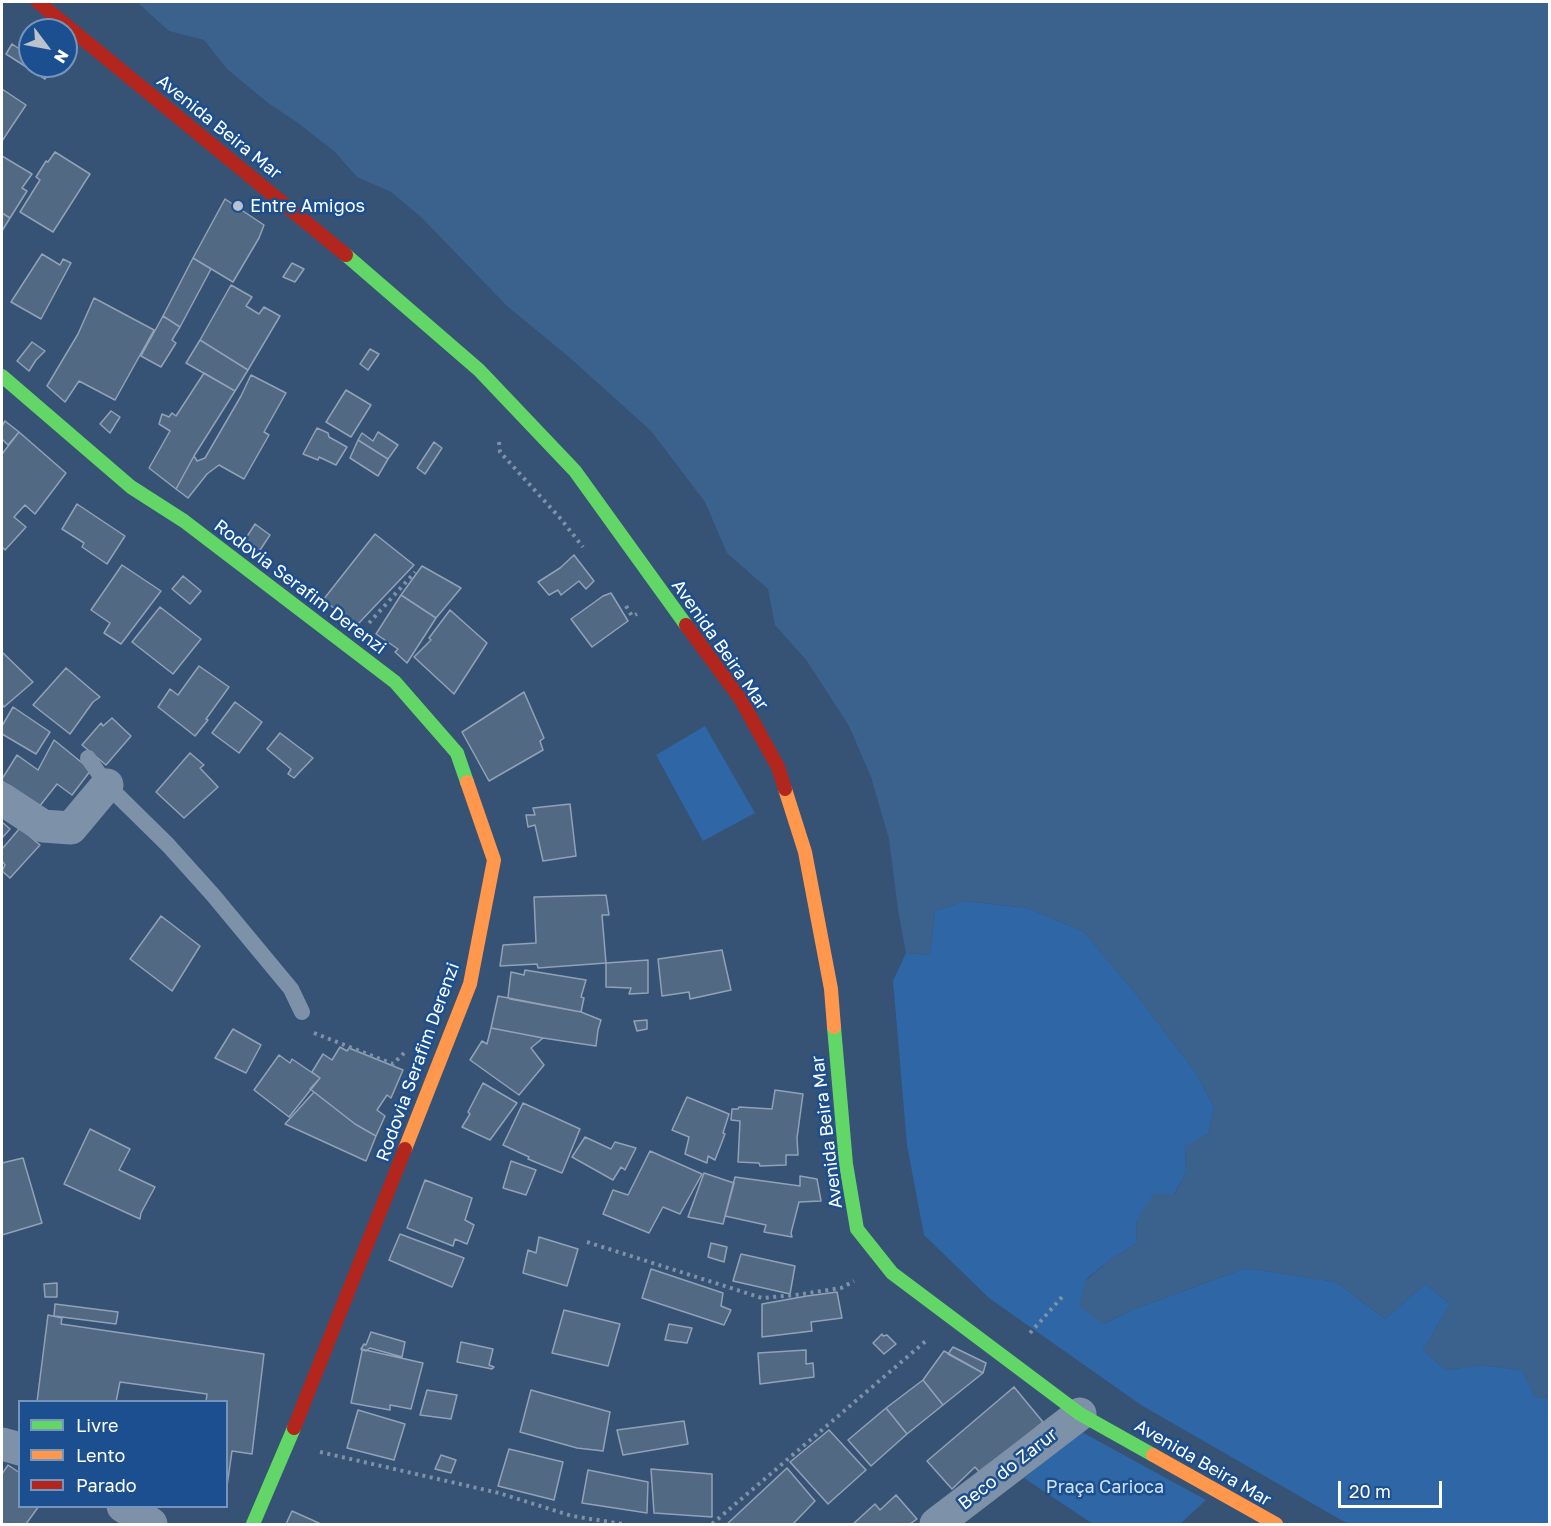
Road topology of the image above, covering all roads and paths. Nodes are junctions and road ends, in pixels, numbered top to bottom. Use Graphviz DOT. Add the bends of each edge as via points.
graph roads {
  1 [pos="38,2"];
  2 [pos="2,376"];
  3 [pos="415,572"];
  4 [pos="348,647"];
  5 [pos="88,758"];
  6 [pos="107,785"];
  7 [pos="2,799"];
  8 [pos="302,1012"];
  9 [pos="447,1043"];
  10 [pos="587,1242"];
  11 [pos="892,1273"];
  12 [pos="1064,1296"];
  13 [pos="952,1318"];
  14 [pos="1025,1339"];
  15 [pos="1080,1414"];
  16 [pos="2,1444"];
  17 [pos="18,1448"];
  18 [pos="319,1452"];
  19 [pos="126,1508"];
  20 [pos="151,1524"];
  21 [pos="253,1524"];
  22 [pos="623,1524"];
  23 [pos="712,1524"];
  24 [pos="936,1524"];
  25 [pos="1276,1524"];
  1 -- 11 [label="street, Avenida Beira Mar" via="336,246 479,370 575,471 740,698 778,767 805,852 831,989 846,1164 857,1229"];
  2 -- 4 [label="street, Rodovia Serafim Derenzi" via="131,487 184,521"];
  3 -- 4 [label="path"];
  4 -- 9 [label="street, Rodovia Serafim Derenzi" via="395,682 457,753 494,860 470,984"];
  5 -- 6 [label="lane"];
  6 -- 7 [label="street" via="71,828 43,826"];
  6 -- 8 [label="lane" via="213,895 291,989"];
  8 -- 9 [label="path" via="298,1023 307,1030 393,1064 410,1046"];
  9 -- 21 [label="street, Rodovia Serafim Derenzi"];
  10 -- 11 [label="path" via="762,1298 841,1288 870,1272"];
  11 -- 13 [label="street, Avenida Beira Mar"];
  12 -- 14 [label="path"];
  13 -- 15 [label="street, Avenida Beira Mar"];
  13 -- 23 [label="path"];
  15 -- 24 [label="street, Beco do Zarur"];
  15 -- 25 [label="street, Avenida Beira Mar"];
  16 -- 17 [label="street"];
  18 -- 22 [label="path" via="499,1493 572,1516"];
  19 -- 20 [label="street"];
}
